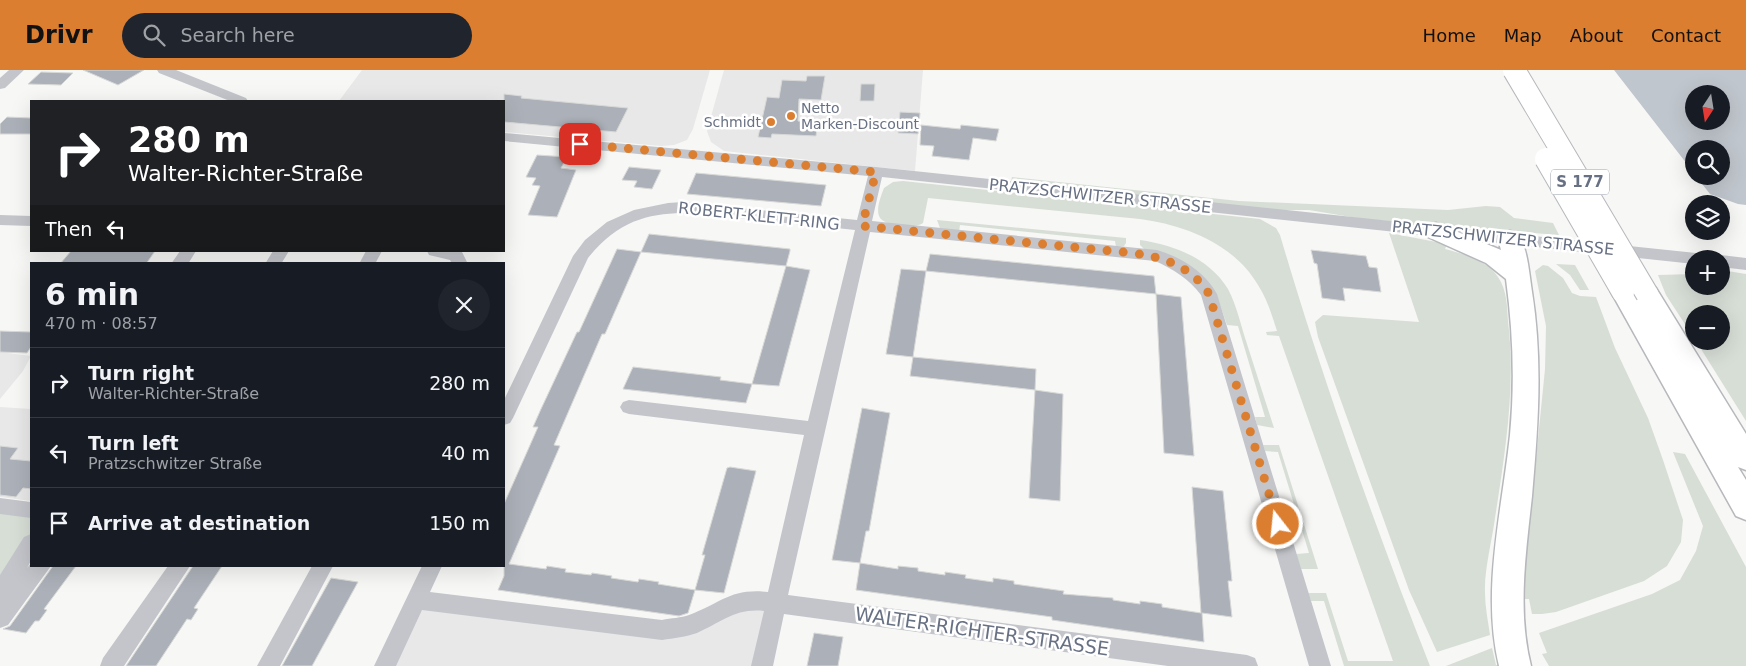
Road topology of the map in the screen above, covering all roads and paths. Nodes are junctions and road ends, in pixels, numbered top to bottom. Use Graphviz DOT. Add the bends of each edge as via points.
graph roads {
  1 [pos="17,70"];
  2 [pos="164,70"];
  3 [pos="1495,70"];
  4 [pos="1514,70"];
  5 [pos="0,86"];
  6 [pos="239,100"];
  7 [pos="505,137"];
  8 [pos="876,172"];
  9 [pos="0,220"];
  10 [pos="30,221"];
  11 [pos="862,226"];
  12 [pos="1436,231"];
  13 [pos="1510,238"];
  14 [pos="438,252"];
  15 [pos="1685,258"];
  16 [pos="459,262"];
  17 [pos="1730,262"];
  18 [pos="1746,264"];
  19 [pos="1517,275"];
  20 [pos="1635,293"];
  21 [pos="629,407"];
  22 [pos="505,416"];
  23 [pos="815,429"];
  24 [pos="1746,458"];
  25 [pos="0,506"];
  26 [pos="1746,507"];
  27 [pos="30,510"];
  28 [pos="30,545"];
  29 [pos="40,567"];
  30 [pos="179,567"];
  31 [pos="322,567"];
  32 [pos="432,567"];
  33 [pos="0,594"];
  34 [pos="416,600"];
  35 [pos="775,603"];
  36 [pos="0,618"];
  37 [pos="1522,663"];
  38 [pos="111,666"];
  39 [pos="268,666"];
  40 [pos="385,666"];
  41 [pos="762,666"];
  42 [pos="1247,666"];
  43 [pos="1320,666"];
  1 -- 5 [label="street"];
  2 -- 6 [label="street"];
  3 -- 20 [label="highway, S 177, bridge"];
  4 -- 20 [label="highway, S 177, bridge"];
  7 -- 8 [label="street, PRATZSCHWITZER STRASSE"];
  8 -- 11 [label="street"];
  8 -- 12 [label="street, PRATZSCHWITZER STRASSE"];
  9 -- 10 [label="street"];
  11 -- 22 [label="street, ROBERT-KLETT-RING" via="670,207 638,214 608,228 589,244 581,256"];
  11 -- 23 [label="street"];
  11 -- 43 [label="street, ROBERT-KLETT-RING" via="1157,256 1176,264 1202,284 1214,307"];
  12 -- 13 [label="street, PRATZSCHWITZER STRASSE"];
  12 -- 19 [label="highway" via="1485,252"];
  13 -- 15 [label="street, PRATZSCHWITZER STRASSE"];
  13 -- 19 [label="highway"];
  14 -- 16 [label="street" via="456,256"];
  17 -- 18 [label="street"];
  19 -- 37 [label="highway" via="1525,326 1527,396 1509,562 1509,628"];
  20 -- 24 [label="highway, S 177"];
  20 -- 26 [label="highway, S 177"];
  21 -- 23 [label="street"];
  23 -- 35 [label="street"];
  25 -- 27 [label="street"];
  28 -- 33 [label="street"];
  29 -- 36 [label="street"];
  30 -- 38 [label="street"];
  31 -- 39 [label="street"];
  32 -- 34 [label="street"];
  34 -- 35 [label="street, WALTER-RICHTER-STRASSE" via="662,630 691,625 741,601"];
  34 -- 40 [label="street"];
  35 -- 41 [label="street"];
  35 -- 42 [label="street, WALTER-RICHTER-STRASSE"];
}
